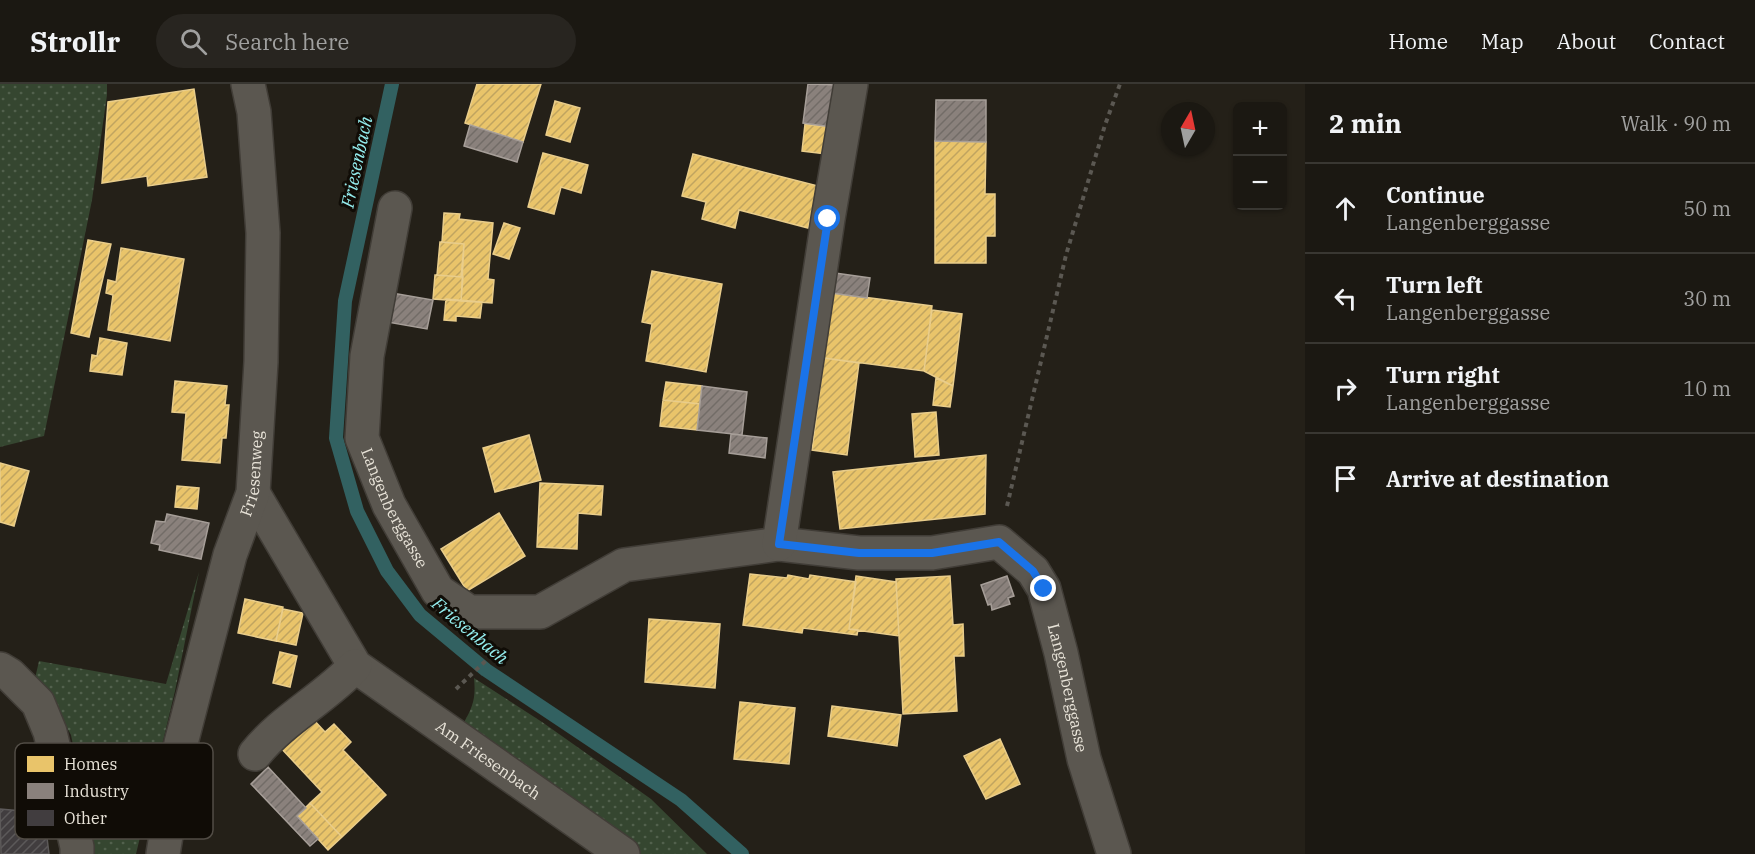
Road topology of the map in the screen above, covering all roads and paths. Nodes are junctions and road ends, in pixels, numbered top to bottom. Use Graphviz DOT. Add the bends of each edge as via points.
graph roads {
  1 [pos="248,84"];
  2 [pos="851,84"];
  3 [pos="1120,84"];
  4 [pos="395,208"];
  5 [pos="253,493"];
  6 [pos="999,542"];
  7 [pos="779,544"];
  8 [pos="500,648"];
  9 [pos="355,666"];
  10 [pos="0,669"];
  11 [pos="455,690"];
  12 [pos="53,743"];
  13 [pos="181,743"];
  14 [pos="255,754"];
  15 [pos="75,839"];
  16 [pos="165,839"];
  17 [pos="77,854"];
  18 [pos="163,854"];
  19 [pos="623,854"];
  20 [pos="1114,854"];
  1 -- 5 [label="street, Friesenweg" via="254,112 263,233"];
  2 -- 7 [label="street"];
  3 -- 6 [label="path" via="1066,255"];
  4 -- 7 [label="street, Langenberggasse" via="367,356 362,438 390,506 438,591 469,612 540,612 624,565"];
  5 -- 9 [label="street, Am Friesenbach"];
  5 -- 13 [label="street, Friesenweg" via="230,555"];
  6 -- 7 [label="street, Langenberggasse" via="932,553 859,553"];
  6 -- 20 [label="street, Langenberggasse" via="1033,571 1044,589 1084,759"];
  8 -- 11 [label="path"];
  9 -- 14 [label="street" via="267,739"];
  9 -- 19 [label="street, Am Friesenbach"];
  10 -- 12 [label="street" via="38,703"];
  15 -- 17 [label="street"];
  16 -- 18 [label="street, Friesenweg"];
}
